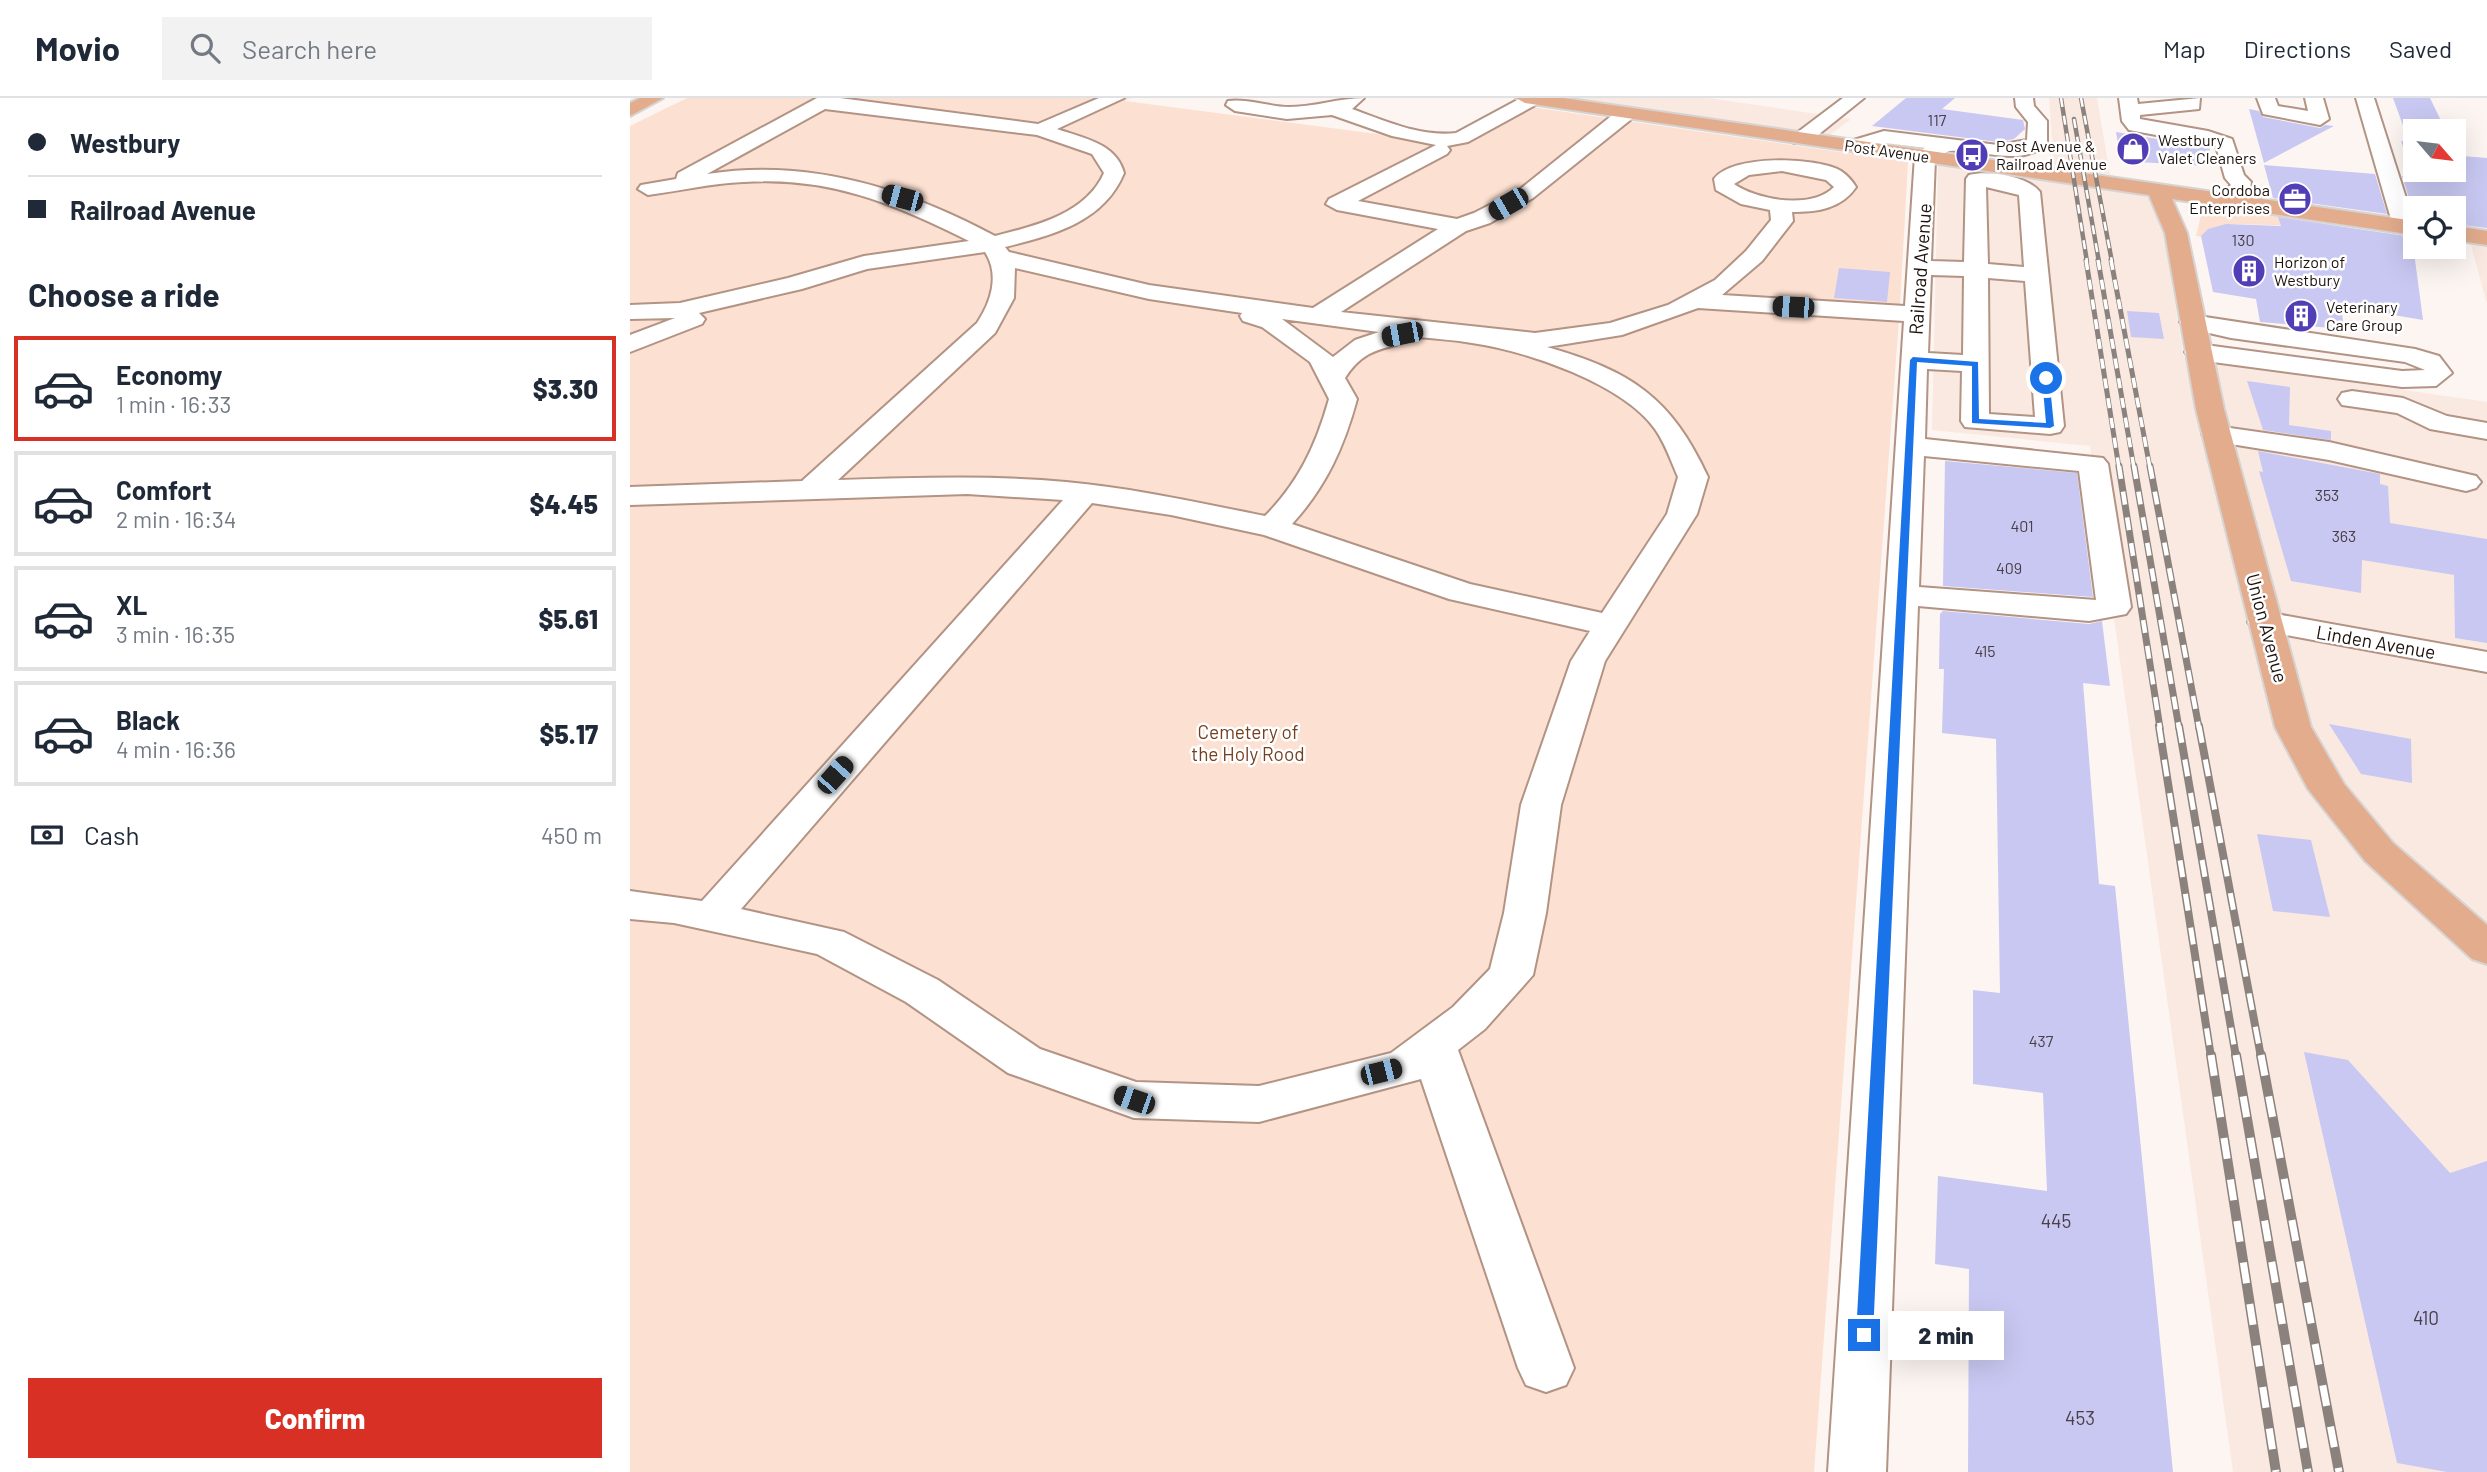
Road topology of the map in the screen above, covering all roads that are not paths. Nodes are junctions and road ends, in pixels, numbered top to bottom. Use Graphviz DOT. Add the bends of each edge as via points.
graph roads {
  1 [pos="654,98"];
  2 [pos="1115,98"];
  3 [pos="1645,98"];
  4 [pos="1855,98"];
  5 [pos="2024,98"];
  6 [pos="2191,98"];
  7 [pos="2266,98"];
  8 [pos="2314,98"];
  9 [pos="2365,98"];
  10 [pos="1529,99"];
  11 [pos="826,100"];
  12 [pos="1349,101"];
  13 [pos="2129,104"];
  14 [pos="1235,105"];
  15 [pos="630,110"];
  16 [pos="862,110"];
  17 [pos="1625,113"];
  18 [pos="797,116"];
  19 [pos="1040,130"];
  20 [pos="1801,139"];
  21 [pos="1854,146"];
  22 [pos="1440,150"];
  23 [pos="1935,151"];
  24 [pos="723,157"];
  25 [pos="757,175"];
  26 [pos="2155,190"];
  27 [pos="2235,190"];
  28 [pos="639,192"];
  29 [pos="2196,195"];
  30 [pos="1780,205"];
  31 [pos="2403,207"];
  32 [pos="1458,226"];
  33 [pos="2403,226"];
  34 [pos="2466,234"];
  35 [pos="2487,237"];
  36 [pos="2179,238"];
  37 [pos="996,251"];
  38 [pos="1920,267"];
  39 [pos="1976,270"];
  40 [pos="2036,275"];
  41 [pos="794,284"];
  42 [pos="1206,302"];
  43 [pos="1686,306"];
  44 [pos="630,312"];
  45 [pos="1917,314"];
  46 [pos="1317,316"];
  47 [pos="1421,330"];
  48 [pos="1469,334"];
  49 [pos="630,344"];
  50 [pos="2198,349"];
  51 [pos="1913,360"];
  52 [pos="1976,364"];
  53 [pos="1332,377"];
  54 [pos="1638,399"];
  55 [pos="2213,422"];
  56 [pos="2487,431"];
  57 [pos="1909,446"];
  58 [pos="2416,446"];
  59 [pos="2466,482"];
  60 [pos="809,491"];
  61 [pos="1085,493"];
  62 [pos="630,496"];
  63 [pos="1272,527"];
  64 [pos="1903,595"];
  65 [pos="2264,622"];
  66 [pos="1611,625"];
  67 [pos="2487,662"];
  68 [pos="630,905"];
  69 [pos="711,917"];
  70 [pos="2487,949"];
  71 [pos="1433,1045"];
  72 [pos="1546,1368"];
  73 [pos="1857,1472"];
  1 -- 15 [label="main road"];
  2 -- 19 [label="street"];
  3 -- 17 [label="street"];
  4 -- 20 [label="street"];
  5 -- 23 [label="street" via="2025,107 2038,121 2033,145 1998,151"];
  6 -- 13 [label="street" via="2192,105"];
  7 -- 8 [label="street" via="2270,110 2320,119"];
  9 -- 31 [label="street"];
  10 -- 12 [label="street" via="1456,139 1409,135 1338,111"];
  10 -- 17 [label="main road, Post Avenue"];
  11 -- 16 [label="street"];
  11 -- 18 [label="street"];
  12 -- 14 [label="street" via="1287,113"];
  13 -- 27 [label="street" via="2136,126 2225,143"];
  16 -- 18 [label="street"];
  16 -- 19 [label="street" via="938,115"];
  17 -- 20 [label="main road, Post Avenue"];
  17 -- 32 [label="street" via="1526,194"];
  18 -- 24 [label="street"];
  19 -- 37 [label="street" via="1099,150 1112,164 1110,186 1091,207"];
  20 -- 21 [label="main road, Post Avenue"];
  21 -- 23 [label="street" via="1884,137"];
  22 -- 32 [label="street" via="1337,204"];
  23 -- 26 [label="main road, Post Avenue"];
  23 -- 38 [label="street, Railroad Avenue"];
  24 -- 25 [label="street"];
  24 -- 28 [label="street" via="685,177"];
  25 -- 28 [label="street"];
  25 -- 37 [label="street" via="823,180 902,198 948,218"];
  26 -- 29 [label="main road, Post Avenue"];
  26 -- 36 [label="main road, Union Avenue"];
  27 -- 29 [label="main road, Post Avenue"];
  27 -- 33 [label="main road, Post Avenue"];
  29 -- 36 [label="main road, Union Avenue"];
  30 -- 30 [label="street" via="1833,199 1846,187 1819,170 1782,165 1745,169 1724,179 1723,186 1742,198"];
  30 -- 43 [label="street" via="1782,221 1754,256 1723,285"];
  32 -- 46 [label="street"];
  34 -- 35 [label="main road"];
  36 -- 50 [label="main road, Union Avenue"];
  37 -- 41 [label="street" via="864,263"];
  37 -- 42 [label="street" via="1149,292"];
  37 -- 60 [label="street" via="1006,288 986,328"];
  38 -- 39 [label="street"];
  38 -- 45 [label="street, Railroad Avenue"];
  39 -- 40 [label="street"];
  39 -- 40 [label="street" via="1976,179 2029,192"];
  39 -- 52 [label="street"];
  40 -- 52 [label="street" via="2050,426 1975,421"];
  41 -- 44 [label="street" via="680,310"];
  41 -- 49 [label="street"];
  42 -- 46 [label="street"];
  42 -- 53 [label="street" via="1271,322 1321,358"];
  43 -- 45 [label="street"];
  43 -- 48 [label="street" via="1613,330 1535,341"];
  43 -- 54 [label="street" via="1631,334 1620,369"];
  45 -- 51 [label="street, Railroad Avenue"];
  46 -- 47 [label="street"];
  47 -- 48 [label="street"];
  47 -- 53 [label="street" via="1384,338 1345,354"];
  48 -- 54 [label="street" via="1584,369"];
  50 -- 50 [label="street" via="2402,379 2427,380 2439,373 2428,360 2405,354 2231,330"];
  50 -- 55 [label="main road, Union Avenue"];
  50 -- 56 [label="street" via="2263,378 2319,394 2403,406 2440,424"];
  51 -- 52 [label="street"];
  51 -- 57 [label="street, Railroad Avenue"];
  53 -- 63 [label="street" via="1343,399 1329,451 1301,498"];
  54 -- 66 [label="street" via="1661,418 1693,477 1682,514"];
  55 -- 58 [label="street" via="2350,431"];
  55 -- 59 [label="street"];
  55 -- 65 [label="main road, Union Avenue"];
  57 -- 64 [label="street, Railroad Avenue"];
  57 -- 64 [label="street" via="2093,464 2114,607 2089,611"];
  60 -- 61 [label="street" via="968,485"];
  60 -- 62 [label="street"];
  61 -- 63 [label="street"];
  61 -- 69 [label="street"];
  63 -- 66 [label="street" via="1461,592"];
  64 -- 73 [label="street, Railroad Avenue"];
  65 -- 67 [label="street, Linden Avenue"];
  65 -- 70 [label="main road, Union Avenue" via="2293,727 2327,789 2379,852"];
  66 -- 71 [label="street" via="1588,662 1541,805 1511,975 1469,1018"];
  68 -- 69 [label="street"];
  69 -- 71 [label="street" via="829,942 922,991 1024,1061 1134,1100 1259,1104 1406,1066"];
  71 -- 72 [label="street"];
}
